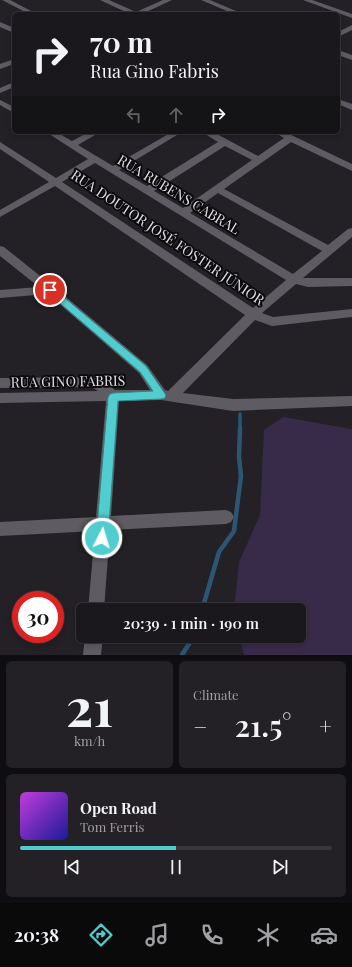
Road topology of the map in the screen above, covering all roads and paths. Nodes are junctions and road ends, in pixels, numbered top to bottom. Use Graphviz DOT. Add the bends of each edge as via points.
graph roads {
  1 [pos="5,0"];
  2 [pos="103,0"];
  3 [pos="169,0"];
  4 [pos="204,0"];
  5 [pos="306,0"];
  6 [pos="30,12"];
  7 [pos="131,12"];
  8 [pos="141,12"];
  9 [pos="235,12"];
  10 [pos="352,16"];
  11 [pos="0,24"];
  12 [pos="352,27"];
  13 [pos="12,30"];
  14 [pos="12,31"];
  15 [pos="340,34"];
  16 [pos="0,35"];
  17 [pos="340,53"];
  18 [pos="352,58"];
  19 [pos="12,62"];
  20 [pos="0,67"];
  21 [pos="12,85"];
  22 [pos="0,90"];
  23 [pos="0,102"];
  24 [pos="340,102"];
  25 [pos="352,107"];
  26 [pos="12,109"];
  27 [pos="53,134"];
  28 [pos="92,134"];
  29 [pos="175,134"];
  30 [pos="210,134"];
  31 [pos="282,134"];
  32 [pos="290,138"];
  33 [pos="225,142"];
  34 [pos="0,145"];
  35 [pos="71,145"];
  36 [pos="95,159"];
  37 [pos="259,160"];
  38 [pos="352,168"];
  39 [pos="112,170"];
  40 [pos="57,181"];
  41 [pos="218,189"];
  42 [pos="146,190"];
  43 [pos="183,213"];
  44 [pos="0,214"];
  45 [pos="352,230"];
  46 [pos="0,250"];
  47 [pos="329,250"];
  48 [pos="294,280"];
  49 [pos="352,282"];
  50 [pos="50,290"];
  51 [pos="0,294"];
  52 [pos="352,313"];
  53 [pos="253,314"];
  54 [pos="0,383"];
  55 [pos="166,395"];
  56 [pos="113,397"];
  57 [pos="0,398"];
  58 [pos="352,401"];
  59 [pos="226,517"];
  60 [pos="103,523"];
  61 [pos="0,528"];
  62 [pos="97,603"];
  63 [pos="93,643"];
  64 [pos="92,655"];
  1 -- 6 [label="street"];
  2 -- 7 [label="street"];
  3 -- 8 [label="street"];
  4 -- 9 [label="street"];
  5 -- 10 [label="street"];
  11 -- 13 [label="street"];
  12 -- 15 [label="street"];
  14 -- 16 [label="street"];
  17 -- 18 [label="street"];
  19 -- 20 [label="street"];
  21 -- 22 [label="street"];
  23 -- 26 [label="street"];
  24 -- 25 [label="street"];
  27 -- 35 [label="street, RUA RUBENS CABRAL"];
  28 -- 35 [label="street"];
  29 -- 39 [label="street"];
  30 -- 33 [label="street"];
  31 -- 32 [label="street"];
  32 -- 37 [label="street"];
  32 -- 38 [label="street"];
  33 -- 37 [label="street"];
  33 -- 42 [label="street"];
  34 -- 40 [label="street, RUA DOUTOR JOSÉ FOSTER JÚNIOR"];
  35 -- 36 [label="street, RUA RUBENS CABRAL"];
  36 -- 39 [label="street, RUA RUBENS CABRAL"];
  36 -- 40 [label="street"];
  37 -- 41 [label="street"];
  39 -- 42 [label="street, RUA RUBENS CABRAL"];
  40 -- 44 [label="street"];
  40 -- 53 [label="street, RUA DOUTOR JOSÉ FOSTER JÚNIOR"];
  41 -- 43 [label="street"];
  41 -- 47 [label="street"];
  42 -- 43 [label="street, RUA RUBENS CABRAL"];
  43 -- 48 [label="street, RUA RUBENS CABRAL"];
  45 -- 47 [label="street"];
  46 -- 50 [label="street"];
  47 -- 48 [label="street"];
  48 -- 49 [label="street" via="308,283"];
  48 -- 53 [label="street"];
  50 -- 51 [label="street"];
  50 -- 55 [label="street" via="143,369"];
  52 -- 53 [label="street, RUA DOUTOR JOSÉ FOSTER JÚNIOR" via="272,322"];
  53 -- 55 [label="street"];
  54 -- 56 [label="street" via="92,382 100,384"];
  55 -- 56 [label="street, RUA GINO FABRIS"];
  55 -- 58 [label="street, RUA GINO FABRIS" via="233,405"];
  56 -- 57 [label="street, RUA GINO FABRIS"];
  56 -- 60 [label="street"];
  59 -- 60 [label="street"];
  60 -- 61 [label="street"];
  60 -- 62 [label="street"];
  63 -- 64 [label="street"];
}
